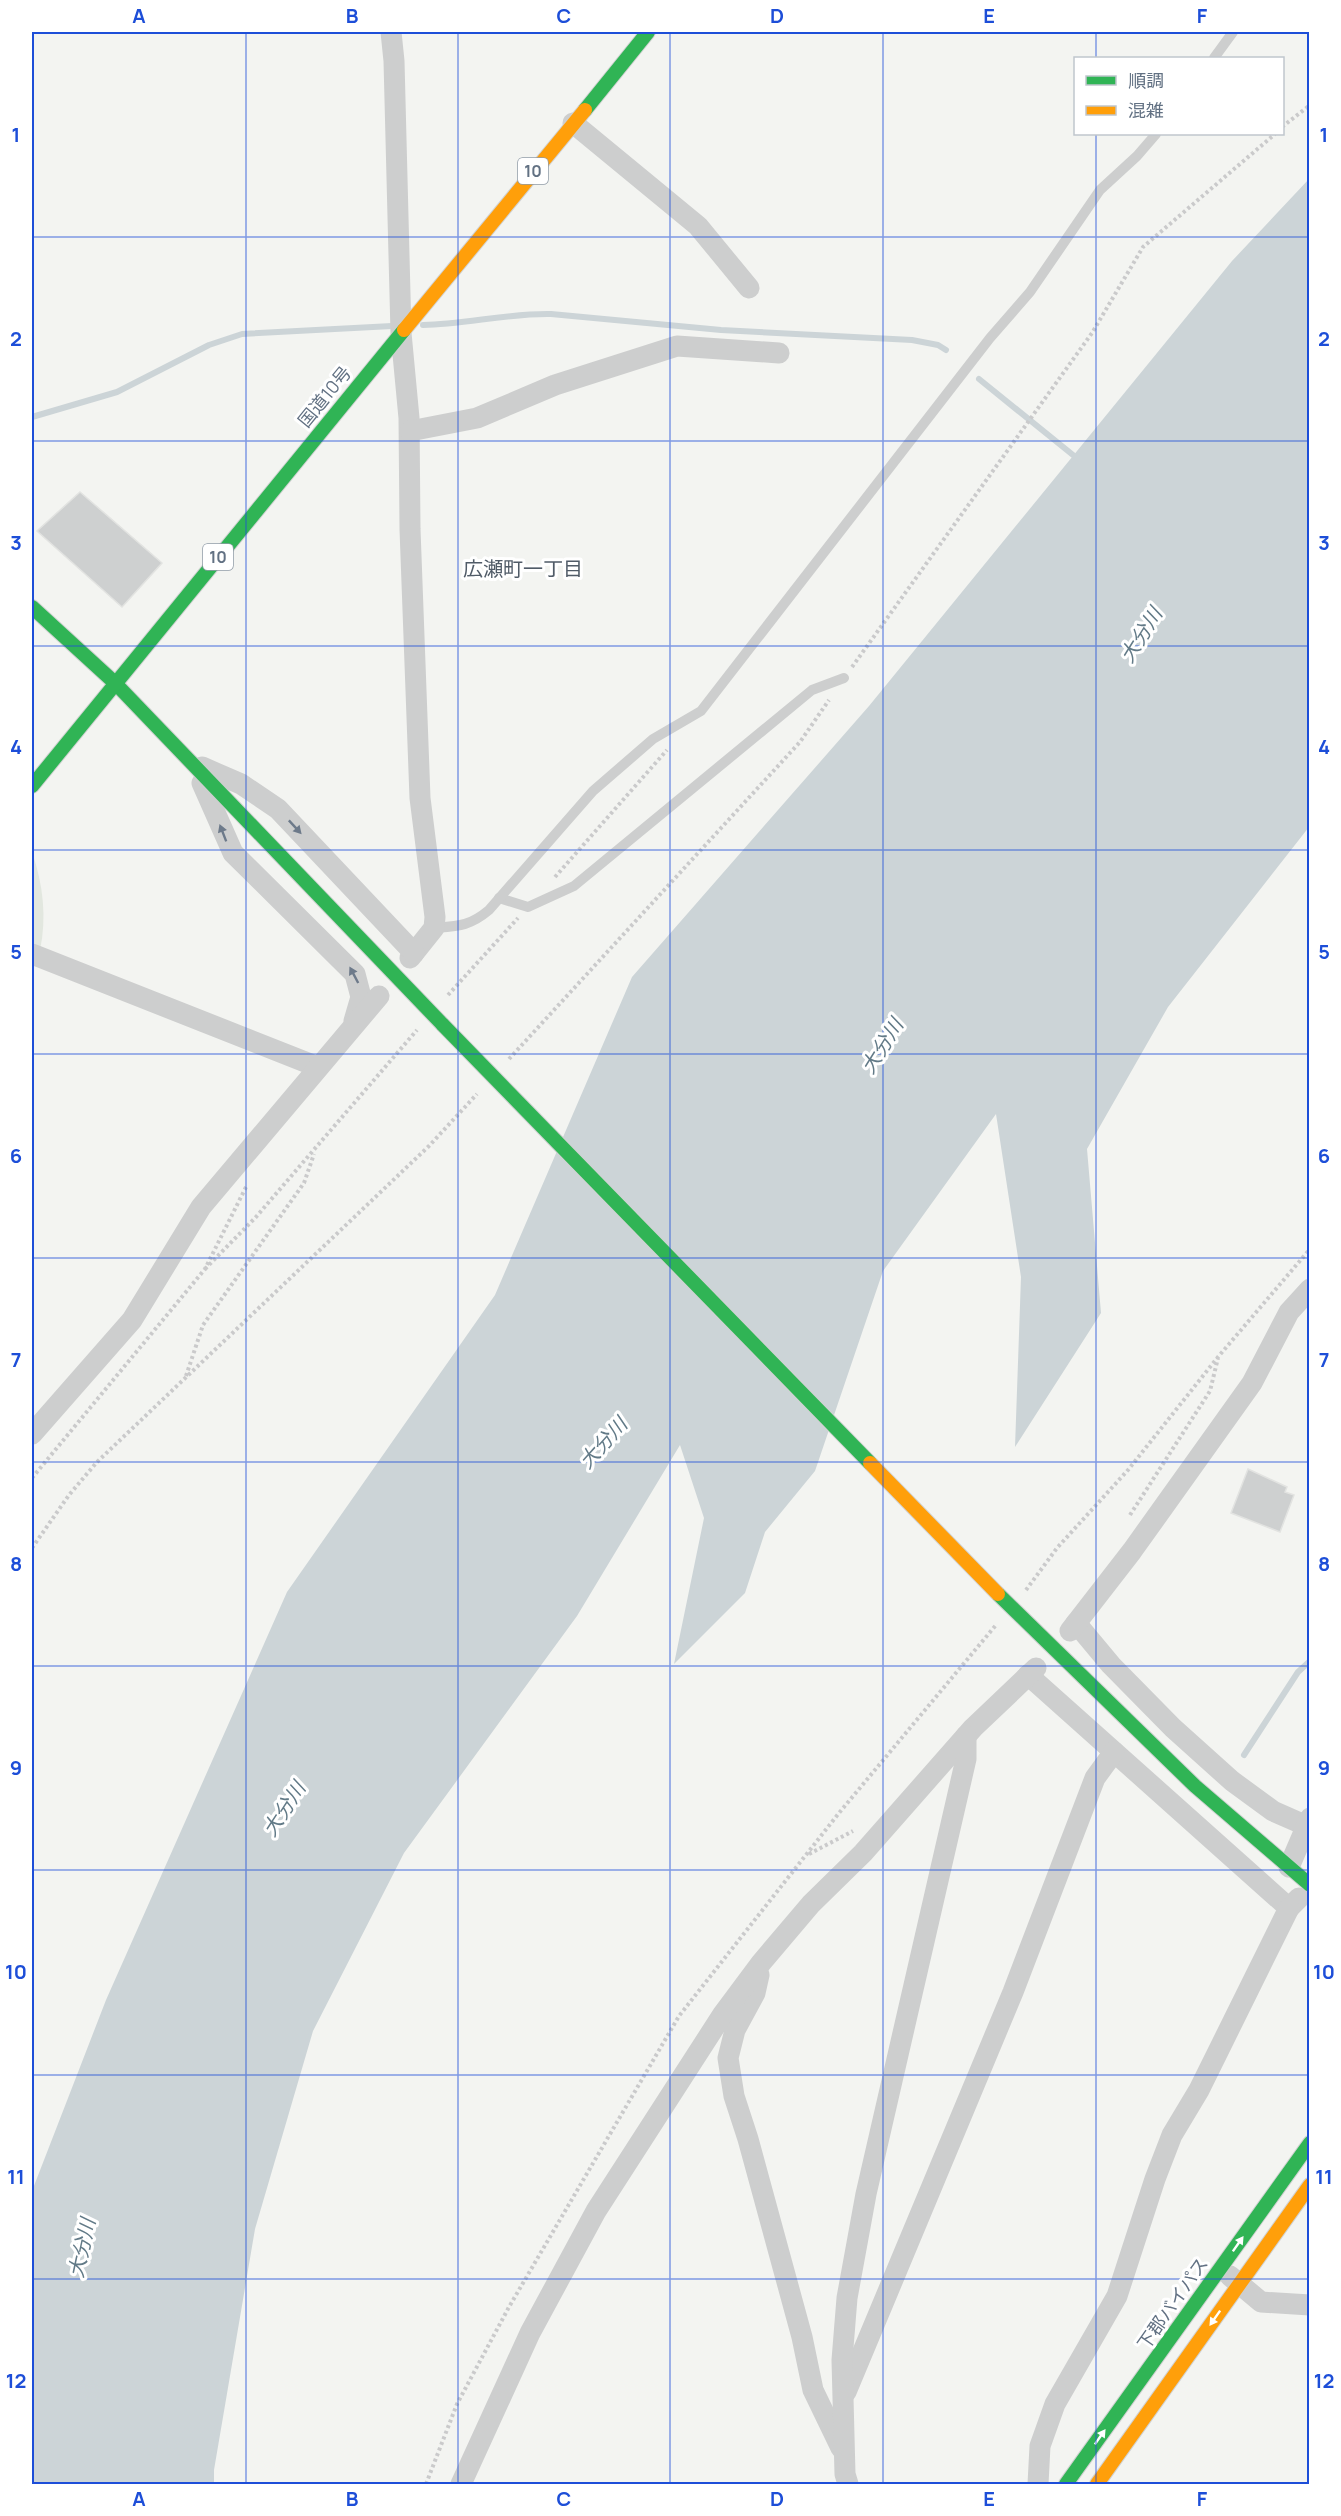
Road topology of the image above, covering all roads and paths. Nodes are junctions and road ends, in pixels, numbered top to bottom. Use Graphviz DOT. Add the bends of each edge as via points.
graph roads {
  1 [pos="391,32"];
  2 [pos="648,32"];
  3 [pos="1233,32"];
  4 [pos="1215,57"];
  5 [pos="1310,105"];
  6 [pos="573,123"];
  7 [pos="1284,125"];
  8 [pos="1155,135"];
  9 [pos="1274,135"];
  10 [pos="750,288"];
  11 [pos="405,324"];
  12 [pos="779,353"];
  13 [pos="410,430"];
  14 [pos="32,607"];
  15 [pos="844,678"];
  16 [pos="115,683"];
  17 [pos="669,747"];
  18 [pos="193,763"];
  19 [pos="32,786"];
  20 [pos="552,880"];
  21 [pos="499,898"];
  22 [pos="528,907"];
  23 [pos="434,928"];
  24 [pos="32,954"];
  25 [pos="379,996"];
  26 [pos="432,1012"];
  27 [pos="349,1030"];
  28 [pos="318,1067"];
  29 [pos="502,1067"];
  30 [pos="477,1093"];
  31 [pos="315,1150"];
  32 [pos="1310,1249"];
  33 [pos="205,1269"];
  34 [pos="1310,1289"];
  35 [pos="1218,1357"];
  36 [pos="186,1377"];
  37 [pos="32,1434"];
  38 [pos="1128,1519"];
  39 [pos="32,1548"];
  40 [pos="1010,1608"];
  41 [pos="966,1736"];
  42 [pos="1114,1752"];
  43 [pos="1308,1822"];
  44 [pos="1289,1867"];
  45 [pos="1310,1886"];
  46 [pos="1290,1908"];
  47 [pos="761,1963"];
  48 [pos="1310,2144"];
  49 [pos="1310,2185"];
  50 [pos="1221,2268"];
  51 [pos="1239,2284"];
  52 [pos="1310,2304"];
  53 [pos="842,2400"];
  54 [pos="845,2457"];
  55 [pos="426,2484"];
  56 [pos="460,2484"];
  57 [pos="848,2484"];
  58 [pos="1038,2484"];
  59 [pos="1066,2484"];
  60 [pos="1097,2484"];
  1 -- 11 [label="street"];
  2 -- 6 [label="main road, 国道10号 / 10"];
  3 -- 4 [label="lane"];
  5 -- 7 [label="path"];
  6 -- 10 [label="street" via="698,226"];
  6 -- 11 [label="main road, 国道10号 / 10"];
  8 -- 21 [label="lane" via="1100,190 1030,292 990,338 701,711 653,739 593,791"];
  9 -- 15 [label="path" via="1143,247 1092,333"];
  11 -- 13 [label="street"];
  11 -- 16 [label="main road, 国道10号 / 10"];
  12 -- 13 [label="street" via="677,346 555,385 477,418"];
  13 -- 23 [label="street" via="420,798"];
  14 -- 16 [label="main road"];
  15 -- 22 [label="lane" via="812,690 574,886"];
  15 -- 29 [label="path" via="800,742"];
  16 -- 18 [label="main road"];
  16 -- 19 [label="main road, 国道10号 / 10"];
  17 -- 20 [label="path"];
  18 -- 23 [label="street, one-way" via="241,784 278,809 412,956"];
  18 -- 26 [label="main road"];
  27 -- 18 [label="street, one-way" via="361,997 355,974 233,853"];
  21 -- 22 [label="lane"];
  21 -- 23 [label="lane" via="476,921"];
  22 -- 26 [label="path"];
  24 -- 28 [label="street"];
  25 -- 27 [label="street"];
  26 -- 31 [label="path"];
  26 -- 40 [label="main road, bridge"];
  27 -- 28 [label="street"];
  28 -- 37 [label="street" via="201,1207 132,1320"];
  30 -- 36 [label="path" via="429,1146"];
  31 -- 33 [label="path"];
  31 -- 36 [label="path" via="304,1183 202,1325"];
  32 -- 35 [label="path"];
  34 -- 43 [label="street" via="1289,1312 1252,1383 1073,1627 1232,1781 1273,1811"];
  35 -- 38 [label="path" via="1210,1391"];
  35 -- 40 [label="path"];
  36 -- 39 [label="path" via="97,1462"];
  40 -- 44 [label="main road" via="1194,1786"];
  40 -- 55 [label="path" via="839,1813 679,2016 509,2307 457,2404"];
  41 -- 42 [label="street" via="1032,1671"];
  41 -- 47 [label="street"];
  41 -- 53 [label="street" via="966,1759 866,2194 847,2298"];
  42 -- 46 [label="street"];
  42 -- 53 [label="street" via="1095,1778 1013,1992"];
  43 -- 44 [label="street"];
  44 -- 45 [label="main road"];
  45 -- 46 [label="street"];
  46 -- 58 [label="street" via="1204,2080 1172,2135 1117,2296 1055,2404 1040,2446"];
  47 -- 54 [label="street" via="755,1993 735,2030 728,2058 734,2096 802,2337 813,2390"];
  47 -- 56 [label="street" via="696,2054 596,2211 530,2333"];
  50 -- 48 [label="main road, 下郡バイパス, one-way"];
  49 -- 51 [label="main road"];
  50 -- 51 [label="street"];
  59 -- 50 [label="main road, 下郡バイパス, one-way"];
  51 -- 52 [label="street" via="1261,2302"];
  51 -- 60 [label="main road, one-way"];
  53 -- 54 [label="street"];
  54 -- 57 [label="street"];
}
